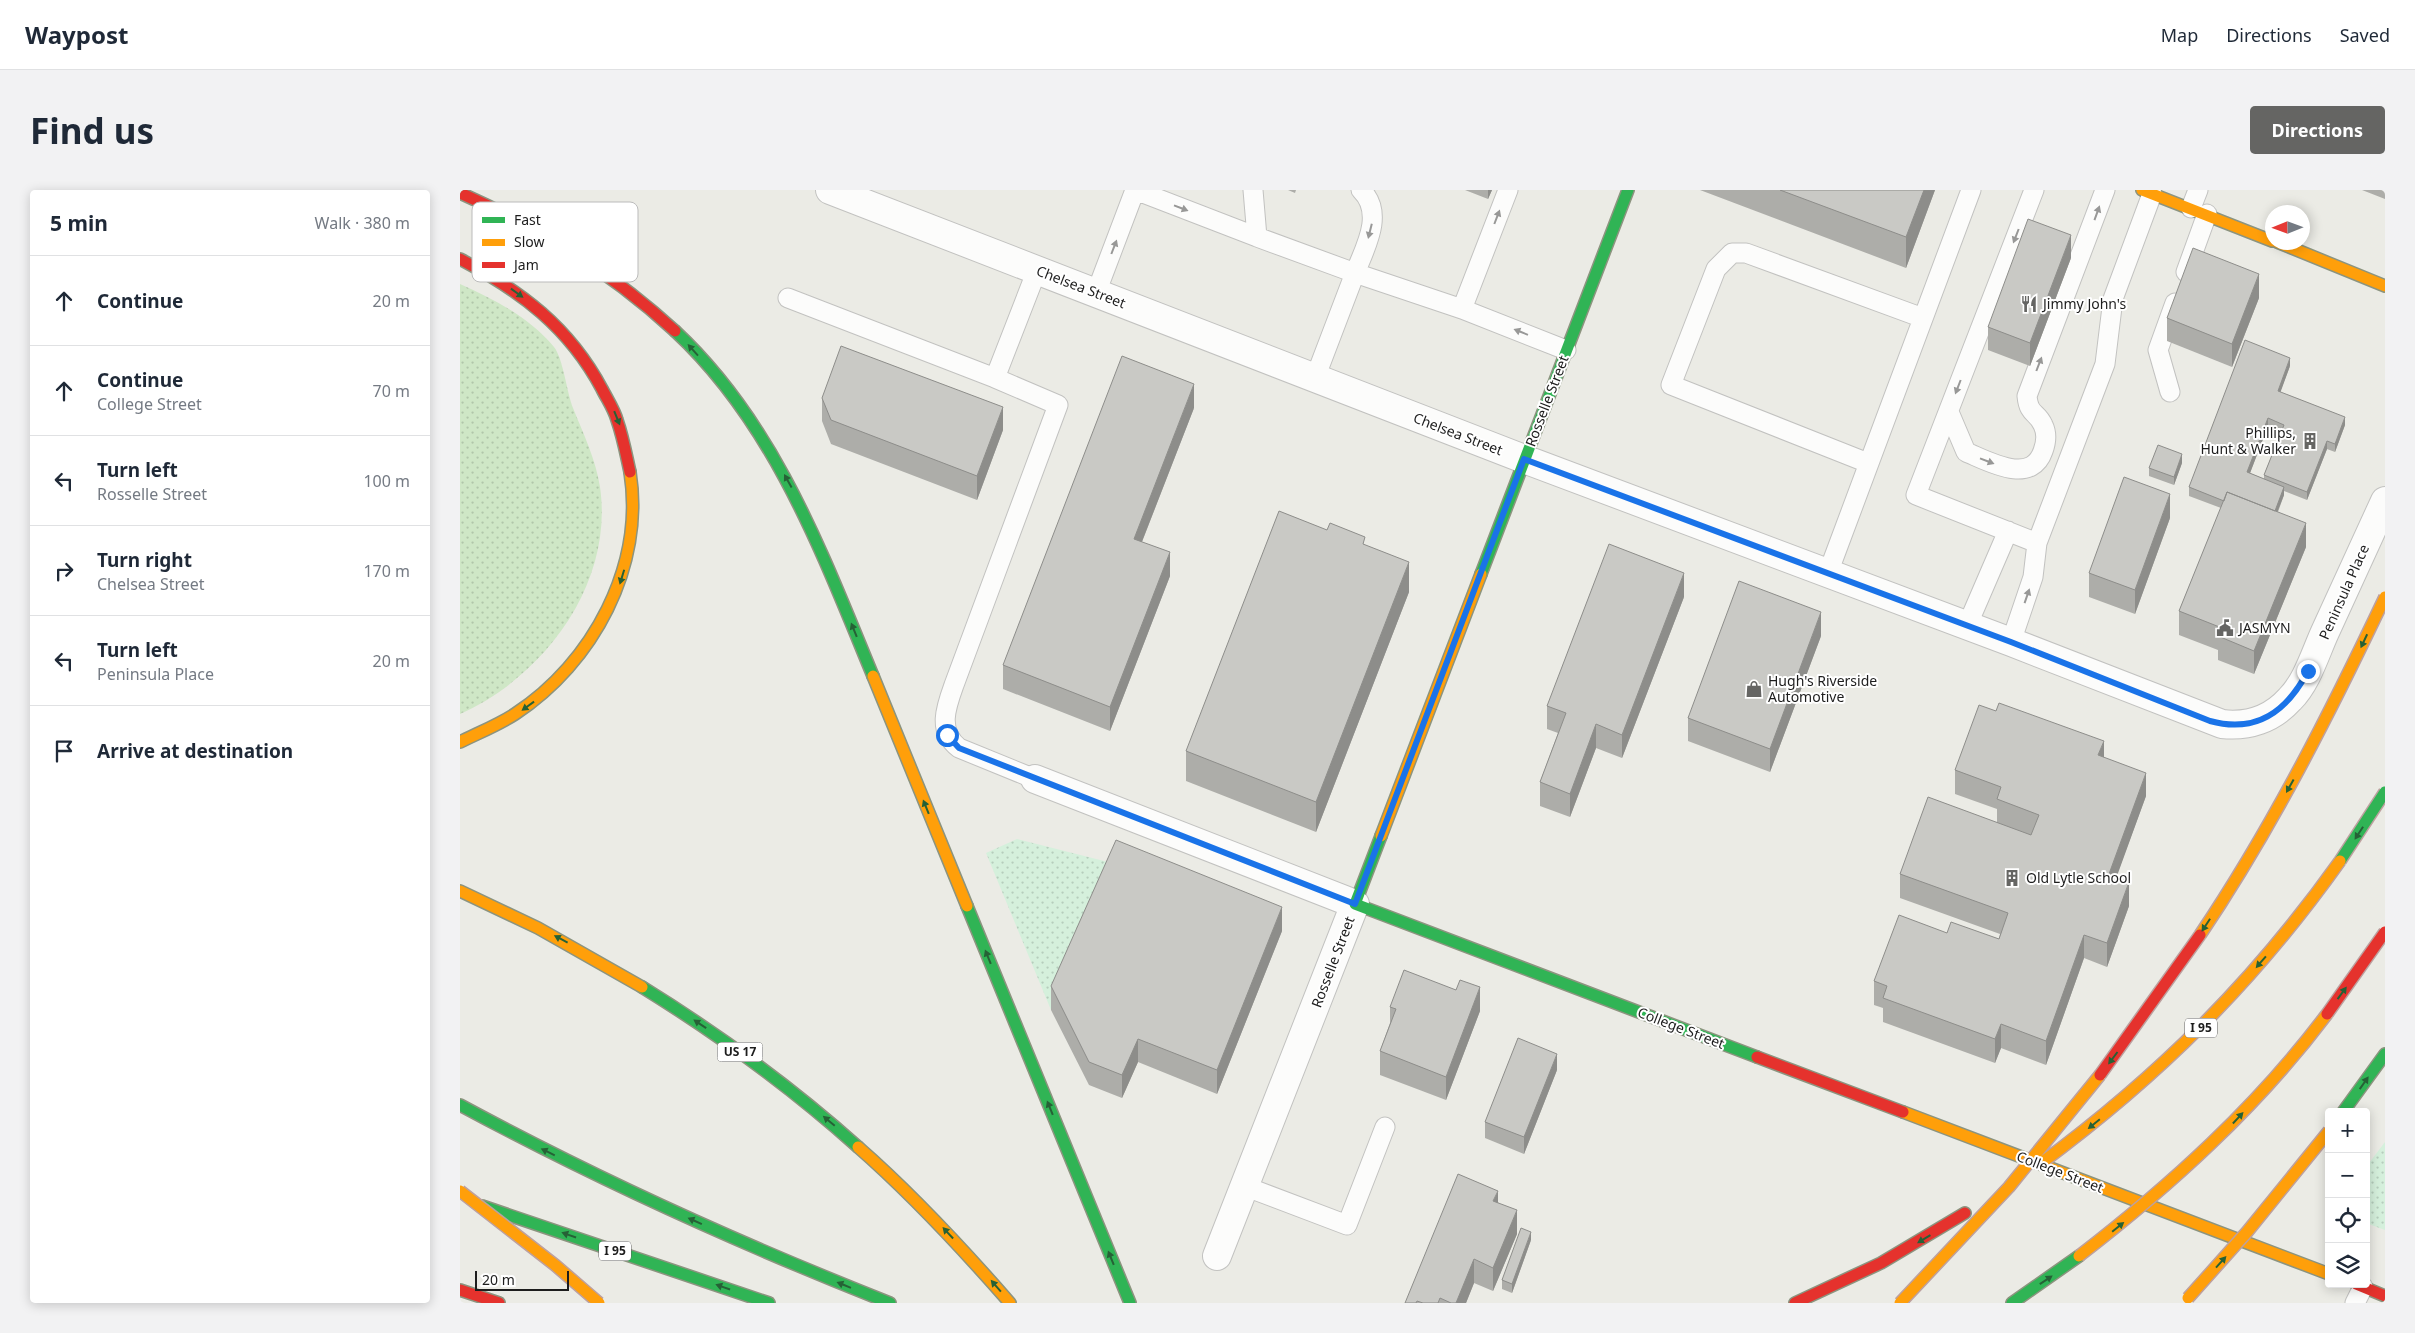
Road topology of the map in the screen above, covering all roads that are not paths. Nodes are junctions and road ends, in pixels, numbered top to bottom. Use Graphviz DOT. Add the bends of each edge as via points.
graph roads {
  1 [pos="830,190"];
  2 [pos="1135,190"];
  3 [pos="1253,190"];
  4 [pos="1361,190"];
  5 [pos="1508,190"];
  6 [pos="1628,190"];
  7 [pos="1971,190"];
  8 [pos="2034,190"];
  9 [pos="2105,190"];
  10 [pos="2198,190"];
  11 [pos="2147,192"];
  12 [pos="460,193"];
  13 [pos="480,202"];
  14 [pos="2199,211"];
  15 [pos="1257,237"];
  16 [pos="2265,238"];
  17 [pos="2297,250"];
  18 [pos="460,260"];
  19 [pos="472,266"];
  20 [pos="1036,270"];
  21 [pos="1355,273"];
  22 [pos="501,282"];
  23 [pos="616,282"];
  24 [pos="2385,286"];
  25 [pos="1096,293"];
  26 [pos="788,298"];
  27 [pos="1462,309"];
  28 [pos="1923,318"];
  29 [pos="1566,350"];
  30 [pos="995,378"];
  31 [pos="1315,378"];
  32 [pos="2170,392"];
  33 [pos="1949,412"];
  34 [pos="1524,459"];
  35 [pos="1868,463"];
  36 [pos="2385,500"];
  37 [pos="2008,531"];
  38 [pos="2037,543"];
  39 [pos="1828,573"];
  40 [pos="2385,597"];
  41 [pos="1967,626"];
  42 [pos="2011,642"];
  43 [pos="2258,721"];
  44 [pos="460,742"];
  45 [pos="1035,779"];
  46 [pos="2385,792"];
  47 [pos="460,891"];
  48 [pos="1355,904"];
  49 [pos="2385,932"];
  50 [pos="2385,1054"];
  51 [pos="460,1105"];
  52 [pos="2346,1108"];
  53 [pos="1385,1127"];
  54 [pos="2325,1136"];
  55 [pos="1244,1186"];
  56 [pos="460,1191"];
  57 [pos="460,1198"];
  58 [pos="1217,1256"];
  59 [pos="2325,1272"];
  60 [pos="460,1290"];
  61 [pos="2358,1292"];
  62 [pos="2385,1296"];
  63 [pos="2184,1301"];
  64 [pos="499,1303"];
  65 [pos="599,1303"];
  66 [pos="769,1303"];
  67 [pos="890,1303"];
  68 [pos="1010,1303"];
  69 [pos="1130,1303"];
  70 [pos="1795,1303"];
  71 [pos="1900,1303"];
  72 [pos="2012,1303"];
  1 -- 20 [label="street, Chelsea Street"];
  2 -- 15 [label="lane, one-way"];
  25 -- 2 [label="lane, one-way"];
  3 -- 15 [label="lane"];
  4 -- 21 [label="lane, one-way" via="1372,210 1372,228"];
  27 -- 5 [label="lane, one-way"];
  6 -- 29 [label="main road, Rosselle Street"];
  7 -- 28 [label="lane"];
  8 -- 33 [label="lane, one-way"];
  33 -- 9 [label="lane, one-way" via="1966,452 2015,471 2032,467 2042,454 2046,441 2043,424 2028,408 2027,396"];
  10 -- 14 [label="lane"];
  11 -- 14 [label="main road"];
  11 -- 38 [label="lane" via="2113,299 2105,364"];
  13 -- 12 [label="main road, one-way"];
  14 -- 16 [label="main road"];
  14 -- 32 [label="lane" via="2158,350"];
  15 -- 21 [label="lane"];
  17 -- 24 [label="main road"];
  18 -- 19 [label="main road, one-way"];
  20 -- 25 [label="street, Chelsea Street"];
  20 -- 30 [label="lane"];
  21 -- 27 [label="lane"];
  21 -- 31 [label="lane"];
  22 -- 44 [label="main road, one-way" via="554,323 588,362 610,402 626,442 632,483 630,546 620,584 602,625 563,676 531,704 495,727"];
  69 -- 23 [label="main road, one-way" via="824,556 797,498 764,441 720,382 684,341"];
  25 -- 31 [label="street, Chelsea Street"];
  26 -- 30 [label="lane"];
  29 -- 27 [label="lane, one-way"];
  28 -- 35 [label="lane"];
  28 -- 35 [label="lane" via="1746,253 1732,254 1716,269 1671,385"];
  29 -- 34 [label="main road, Rosselle Street"];
  30 -- 45 [label="lane" via="1058,404 954,684 945,728 959,748"];
  31 -- 34 [label="street, Chelsea Street"];
  33 -- 37 [label="lane" via="1916,495"];
  34 -- 39 [label="street, Chelsea Street"];
  34 -- 48 [label="main road, Rosselle Street"];
  35 -- 39 [label="lane"];
  36 -- 43 [label="street, Peninsula Place" via="2300,686 2282,708"];
  37 -- 38 [label="lane"];
  37 -- 41 [label="lane"];
  42 -- 38 [label="lane, one-way" via="2033,577"];
  39 -- 41 [label="street, Chelsea Street"];
  40 -- 71 [label="main road, one-way, bridge" via="2286,795 2228,892 2165,987 2027,1164"];
  41 -- 42 [label="street, Chelsea Street"];
  42 -- 43 [label="street, Chelsea Street" via="2210,721 2233,726"];
  45 -- 48 [label="street, College Street"];
  46 -- 70 [label="main road, I 95, one-way, bridge" via="2314,897 2249,977 2160,1067 2080,1135 1965,1213 1881,1263"];
  68 -- 47 [label="main road, US 17, one-way" via="924,1207 795,1093 754,1062 613,968"];
  48 -- 55 [label="street, Rosselle Street"];
  48 -- 59 [label="main road, College Street"];
  72 -- 49 [label="main road, one-way, bridge" via="2142,1207 2225,1132 2300,1048"];
  52 -- 50 [label="main road, one-way"];
  67 -- 51 [label="main road, one-way" via="669,1209 534,1145"];
  53 -- 55 [label="lane" via="1347,1225"];
  63 -- 54 [label="main road, one-way, bridge" via="2247,1232"];
  55 -- 58 [label="street, Rosselle Street"];
  56 -- 65 [label="main road, bridge"];
  66 -- 57 [label="main road, I 95, one-way"];
  60 -- 64 [label="main road"];
  61 -- 62 [label="main road"];
}
